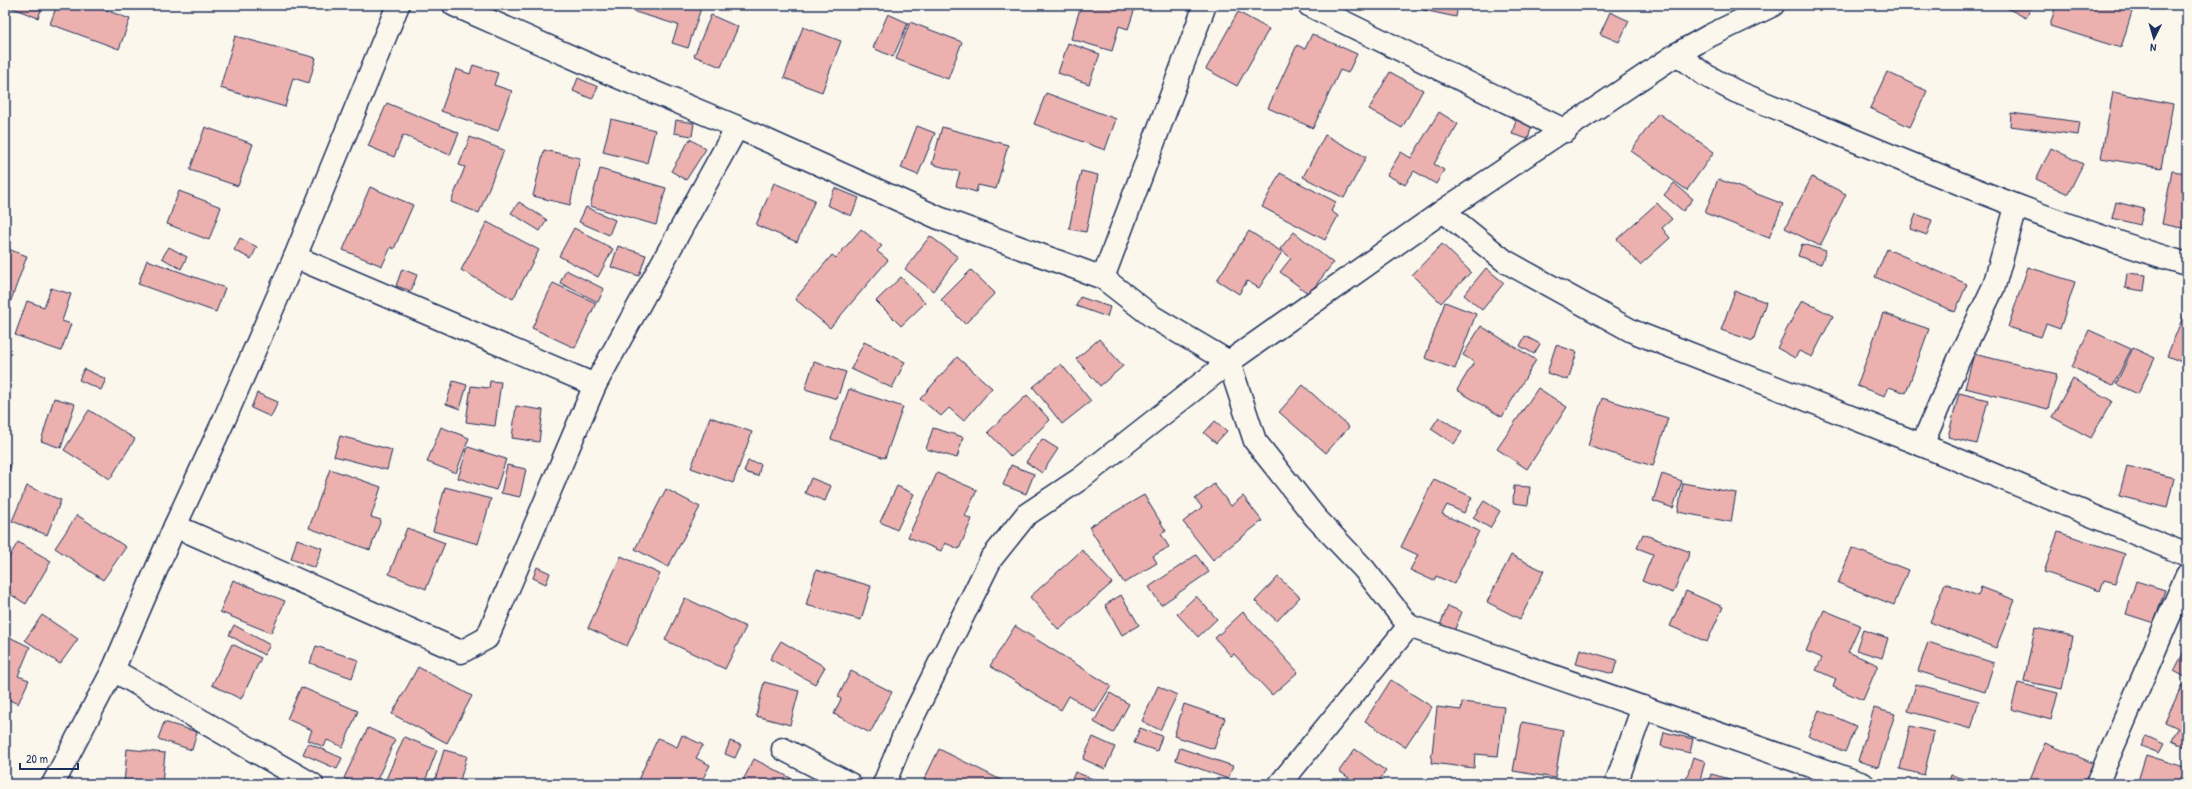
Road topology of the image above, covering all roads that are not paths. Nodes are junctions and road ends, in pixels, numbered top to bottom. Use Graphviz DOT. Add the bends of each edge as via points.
graph roads {
  1 [pos="398,5"];
  2 [pos="454,5"];
  3 [pos="1205,5"];
  4 [pos="1309,5"];
  5 [pos="1773,5"];
  6 [pos="1709,36"];
  7 [pos="1677,54"];
  8 [pos="1705,75"];
  9 [pos="737,127"];
  10 [pos="1566,131"];
  11 [pos="2016,207"];
  12 [pos="1443,211"];
  13 [pos="295,257"];
  14 [pos="2187,264"];
  15 [pos="1103,278"];
  16 [pos="1229,362"];
  17 [pos="595,385"];
  18 [pos="1922,445"];
  19 [pos="175,526"];
  20 [pos="2187,555"];
  21 [pos="2187,575"];
  22 [pos="1409,626"];
  23 [pos="113,670"];
  24 [pos="1643,707"];
  25 [pos="783,749"];
  26 [pos="53,784"];
  27 [pos="312,784"];
  28 [pos="850,784"];
  29 [pos="884,784"];
  30 [pos="1280,784"];
  31 [pos="1616,784"];
  32 [pos="1863,784"];
  33 [pos="2097,784"];
  1 -- 13 [label="street"];
  2 -- 9 [label="street"];
  3 -- 15 [label="street"];
  4 -- 10 [label="street"];
  5 -- 6 [label="street"];
  6 -- 7 [label="street"];
  6 -- 8 [label="street"];
  7 -- 8 [label="street"];
  7 -- 10 [label="street"];
  8 -- 11 [label="street" via="1735,91"];
  9 -- 15 [label="street" via="939,218"];
  9 -- 17 [label="street"];
  10 -- 12 [label="street"];
  11 -- 14 [label="street"];
  11 -- 18 [label="street" via="1994,286"];
  12 -- 16 [label="street"];
  12 -- 18 [label="street" via="1506,261 1632,331"];
  13 -- 17 [label="street"];
  13 -- 19 [label="street"];
  15 -- 16 [label="street" via="1153,317"];
  16 -- 22 [label="street" via="1255,441 1315,517 1364,569"];
  16 -- 29 [label="street" via="1080,479 1026,515 991,559 904,735"];
  17 -- 19 [label="street" via="487,638 461,652"];
  18 -- 20 [label="street"];
  19 -- 23 [label="street"];
  21 -- 33 [label="street"];
  22 -- 24 [label="street"];
  22 -- 30 [label="street"];
  23 -- 26 [label="street"];
  23 -- 27 [label="street"];
  24 -- 31 [label="street"];
  24 -- 32 [label="street"];
  25 -- 28 [label="street"];
}
